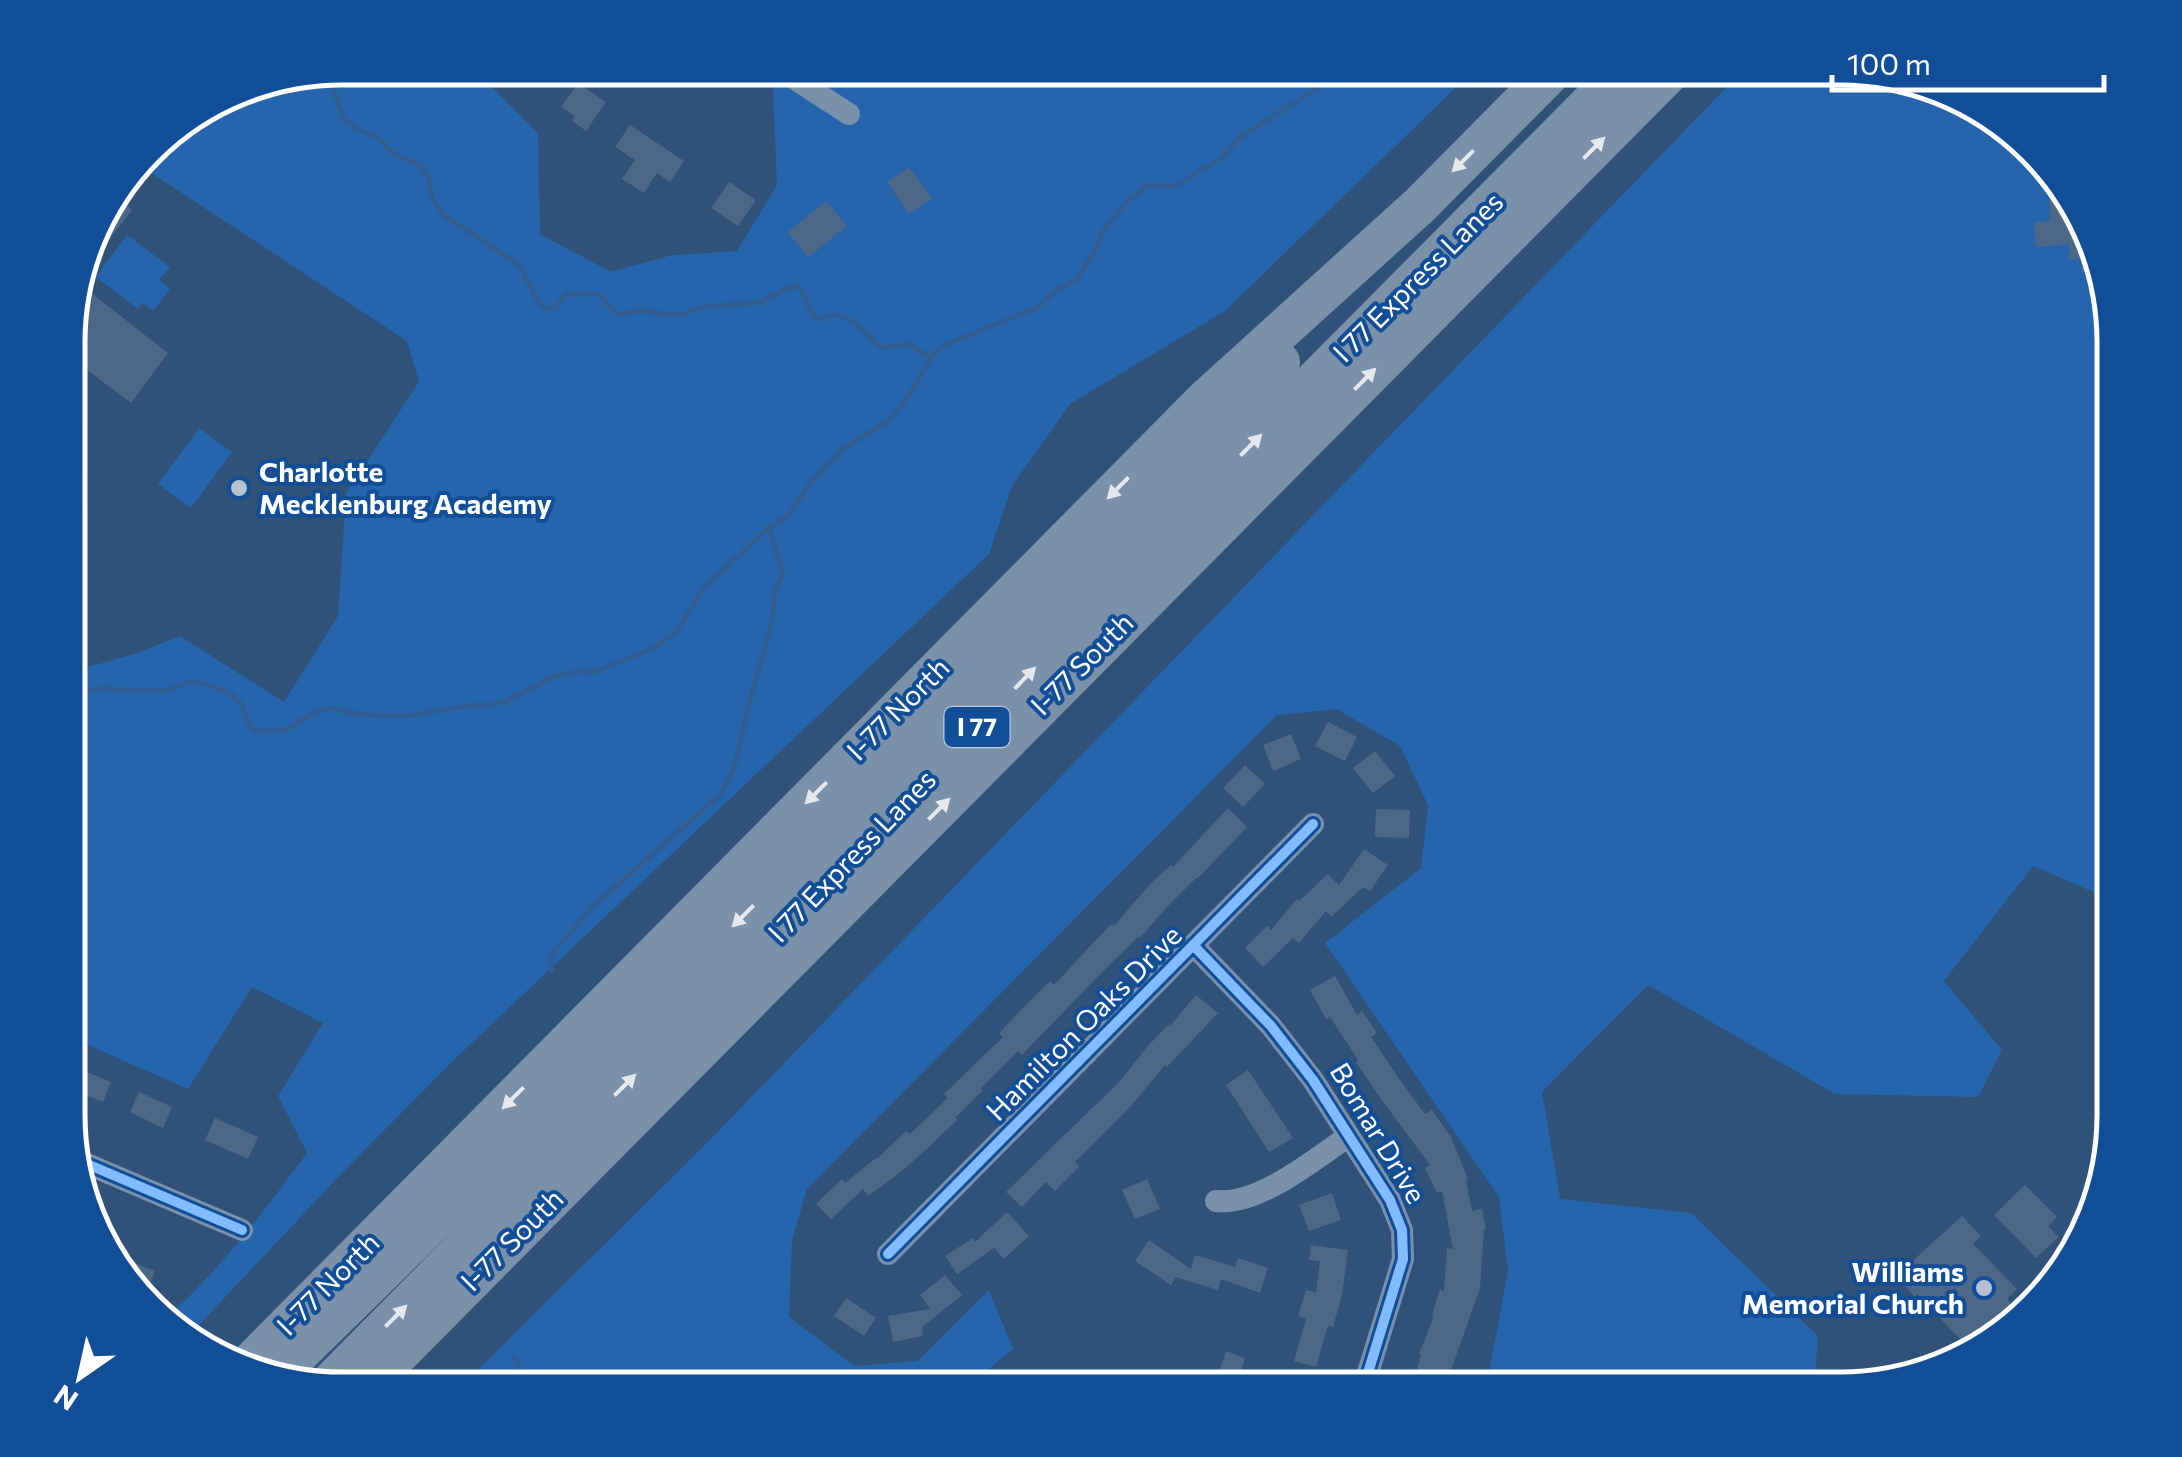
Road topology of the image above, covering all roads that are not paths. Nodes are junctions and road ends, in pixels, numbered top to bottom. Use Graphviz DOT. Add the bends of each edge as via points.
graph roads {
  1 [pos="1539,85"];
  2 [pos="1608,85"];
  3 [pos="1657,85"];
  4 [pos="805,86"];
  5 [pos="848,114"];
  6 [pos="1419,206"];
  7 [pos="1312,824"];
  8 [pos="1193,945"];
  9 [pos="1349,1136"];
  10 [pos="91,1166"];
  11 [pos="1216,1201"];
  12 [pos="242,1230"];
  13 [pos="888,1254"];
  14 [pos="256,1357"];
  15 [pos="286,1365"];
  16 [pos="1368,1371"];
  17 [pos="341,1372"];
  18 [pos="382,1372"];
  1 -- 6 [label="highway, I-77 North / I 77, one-way"];
  17 -- 2 [label="highway, I 77 Express Lanes / I 77, one-way"];
  18 -- 3 [label="highway, I-77 South / I 77, one-way"];
  4 -- 5 [label="street"];
  6 -- 14 [label="highway, I-77 North / I 77, one-way" via="1206,399"];
  6 -- 15 [label="highway, I 77 Express Lanes / I 77, one-way" via="1227,421 969,688"];
  7 -- 8 [label="street, Hamilton Oaks Drive"];
  8 -- 9 [label="street, Bomar Drive" via="1272,1026"];
  8 -- 13 [label="street, Hamilton Oaks Drive"];
  9 -- 11 [label="street" via="1244,1200"];
  9 -- 16 [label="street, Bomar Drive" via="1402,1230 1403,1259"];
  10 -- 12 [label="street"];
}
